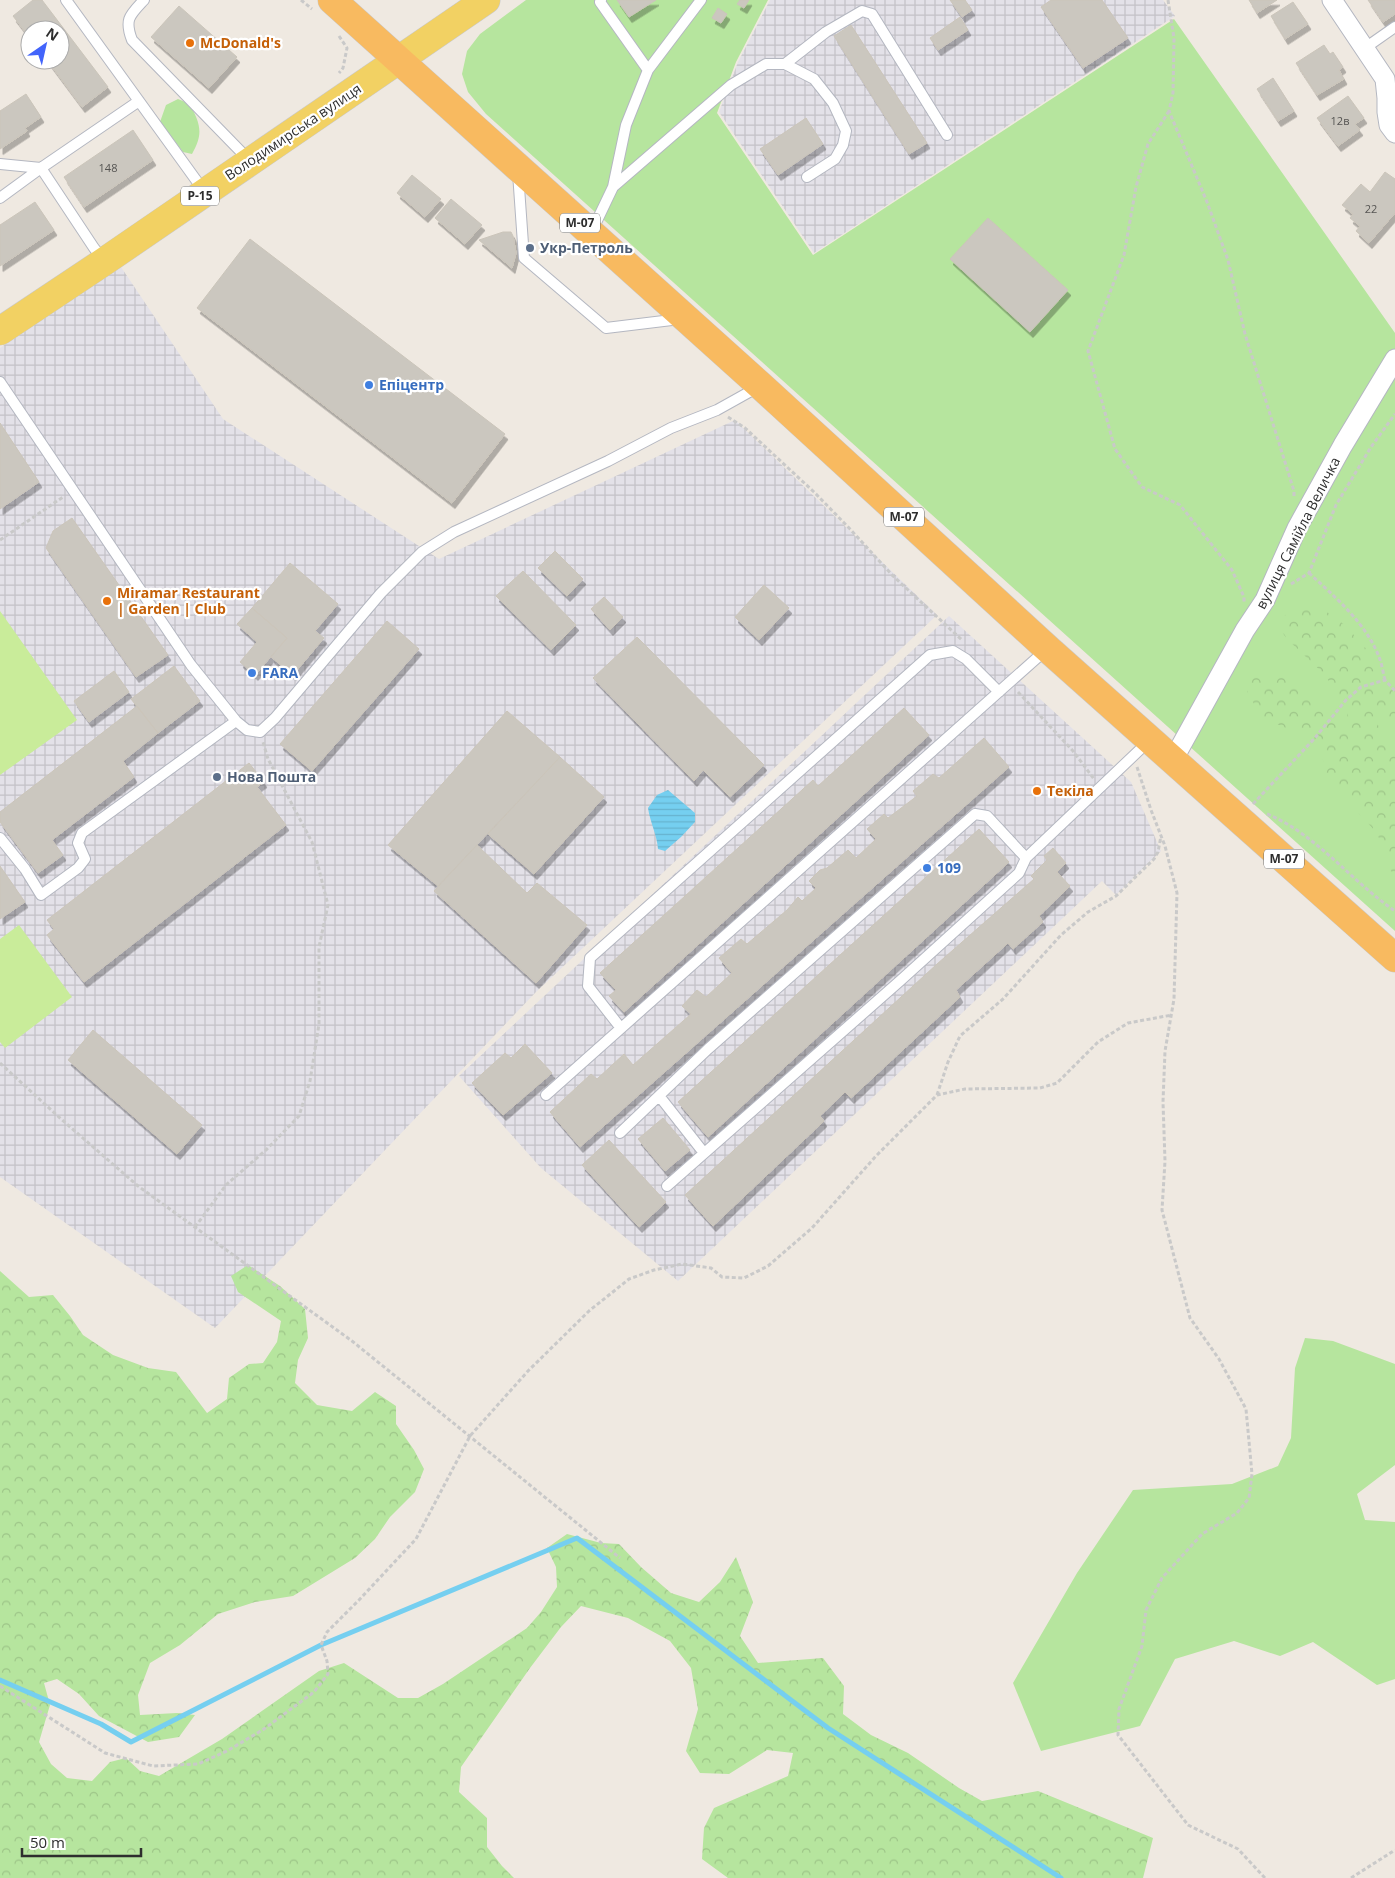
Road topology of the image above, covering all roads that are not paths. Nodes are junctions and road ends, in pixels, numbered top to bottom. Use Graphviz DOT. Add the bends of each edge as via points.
graph roads {
  1 [pos="66,0"];
  2 [pos="144,0"];
  3 [pos="332,0"];
  4 [pos="486,0"];
  5 [pos="601,0"];
  6 [pos="702,0"];
  7 [pos="1332,0"];
  8 [pos="1395,27"];
  9 [pos="1364,48"];
  10 [pos="399,60"];
  11 [pos="785,64"];
  12 [pos="648,70"];
  13 [pos="139,102"];
  14 [pos="1395,133"];
  15 [pos="947,135"];
  16 [pos="250,162"];
  17 [pos="0,164"];
  18 [pos="518,167"];
  19 [pos="41,168"];
  20 [pos="807,177"];
  21 [pos="613,187"];
  22 [pos="206,192"];
  23 [pos="0,198"];
  24 [pos="591,233"];
  25 [pos="105,261"];
  26 [pos="685,318"];
  27 [pos="0,332"];
  28 [pos="1395,359"];
  29 [pos="0,382"];
  30 [pos="761,386"];
  31 [pos="1048,649"];
  32 [pos="998,692"];
  33 [pos="236,721"];
  34 [pos="1142,748"];
  35 [pos="1174,760"];
  36 [pos="0,838"];
  37 [pos="1026,858"];
  38 [pos="1395,958"];
  39 [pos="620,1027"];
  40 [pos="546,1094"];
  41 [pos="660,1097"];
  42 [pos="620,1133"];
  43 [pos="704,1153"];
  44 [pos="667,1186"];
  1 -- 13 [label="lane"];
  2 -- 16 [label="lane" via="131,14 127,27 132,40"];
  3 -- 10 [label="highway, М-07"];
  4 -- 10 [label="main road, Володимирська вулиця / Р-15"];
  5 -- 12 [label="lane"];
  6 -- 12 [label="lane"];
  7 -- 9 [label="street"];
  8 -- 9 [label="lane"];
  9 -- 14 [label="street" via="1385,79 1389,125"];
  10 -- 16 [label="main road, Володимирська вулиця / Р-15"];
  10 -- 18 [label="highway, М-07"];
  11 -- 15 [label="lane" via="826,32 862,11 872,14"];
  11 -- 20 [label="lane" via="814,79 833,102 846,131 835,159"];
  11 -- 21 [label="lane" via="766,64 731,85"];
  12 -- 21 [label="lane" via="626,125"];
  13 -- 19 [label="lane"];
  13 -- 22 [label="lane"];
  16 -- 22 [label="main road, Володимирська вулиця / Р-15"];
  17 -- 19 [label="lane"];
  18 -- 24 [label="highway, М-07"];
  18 -- 26 [label="lane" via="524,258 606,328"];
  19 -- 23 [label="lane"];
  19 -- 25 [label="lane"];
  21 -- 24 [label="lane"];
  22 -- 25 [label="main road, Володимирська вулиця / Р-15"];
  24 -- 26 [label="highway, М-07"];
  25 -- 27 [label="main road, Володимирська вулиця / Р-15"];
  26 -- 30 [label="highway, М-07"];
  28 -- 35 [label="street, вулиця Самійла Величка" via="1297,528 1265,600 1245,630"];
  29 -- 33 [label="lane" via="191,665"];
  30 -- 31 [label="highway, М-07"];
  30 -- 33 [label="lane" via="716,410 670,428 608,462 454,532 422,552 381,593 260,732 247,730"];
  31 -- 32 [label="lane"];
  31 -- 34 [label="highway, М-07"];
  32 -- 39 [label="lane"];
  32 -- 39 [label="lane" via="966,659 952,652 930,655 590,958 588,986"];
  33 -- 36 [label="lane" via="82,834 78,843 85,859 78,868 41,895 26,869"];
  34 -- 35 [label="highway, М-07"];
  34 -- 37 [label="lane"];
  35 -- 38 [label="highway, М-07"];
  37 -- 41 [label="lane" via="987,816 975,814 708,1049"];
  37 -- 43 [label="lane" via="1019,873"];
  39 -- 40 [label="lane"];
  41 -- 42 [label="lane"];
  41 -- 43 [label="lane"];
  43 -- 44 [label="lane"];
}
